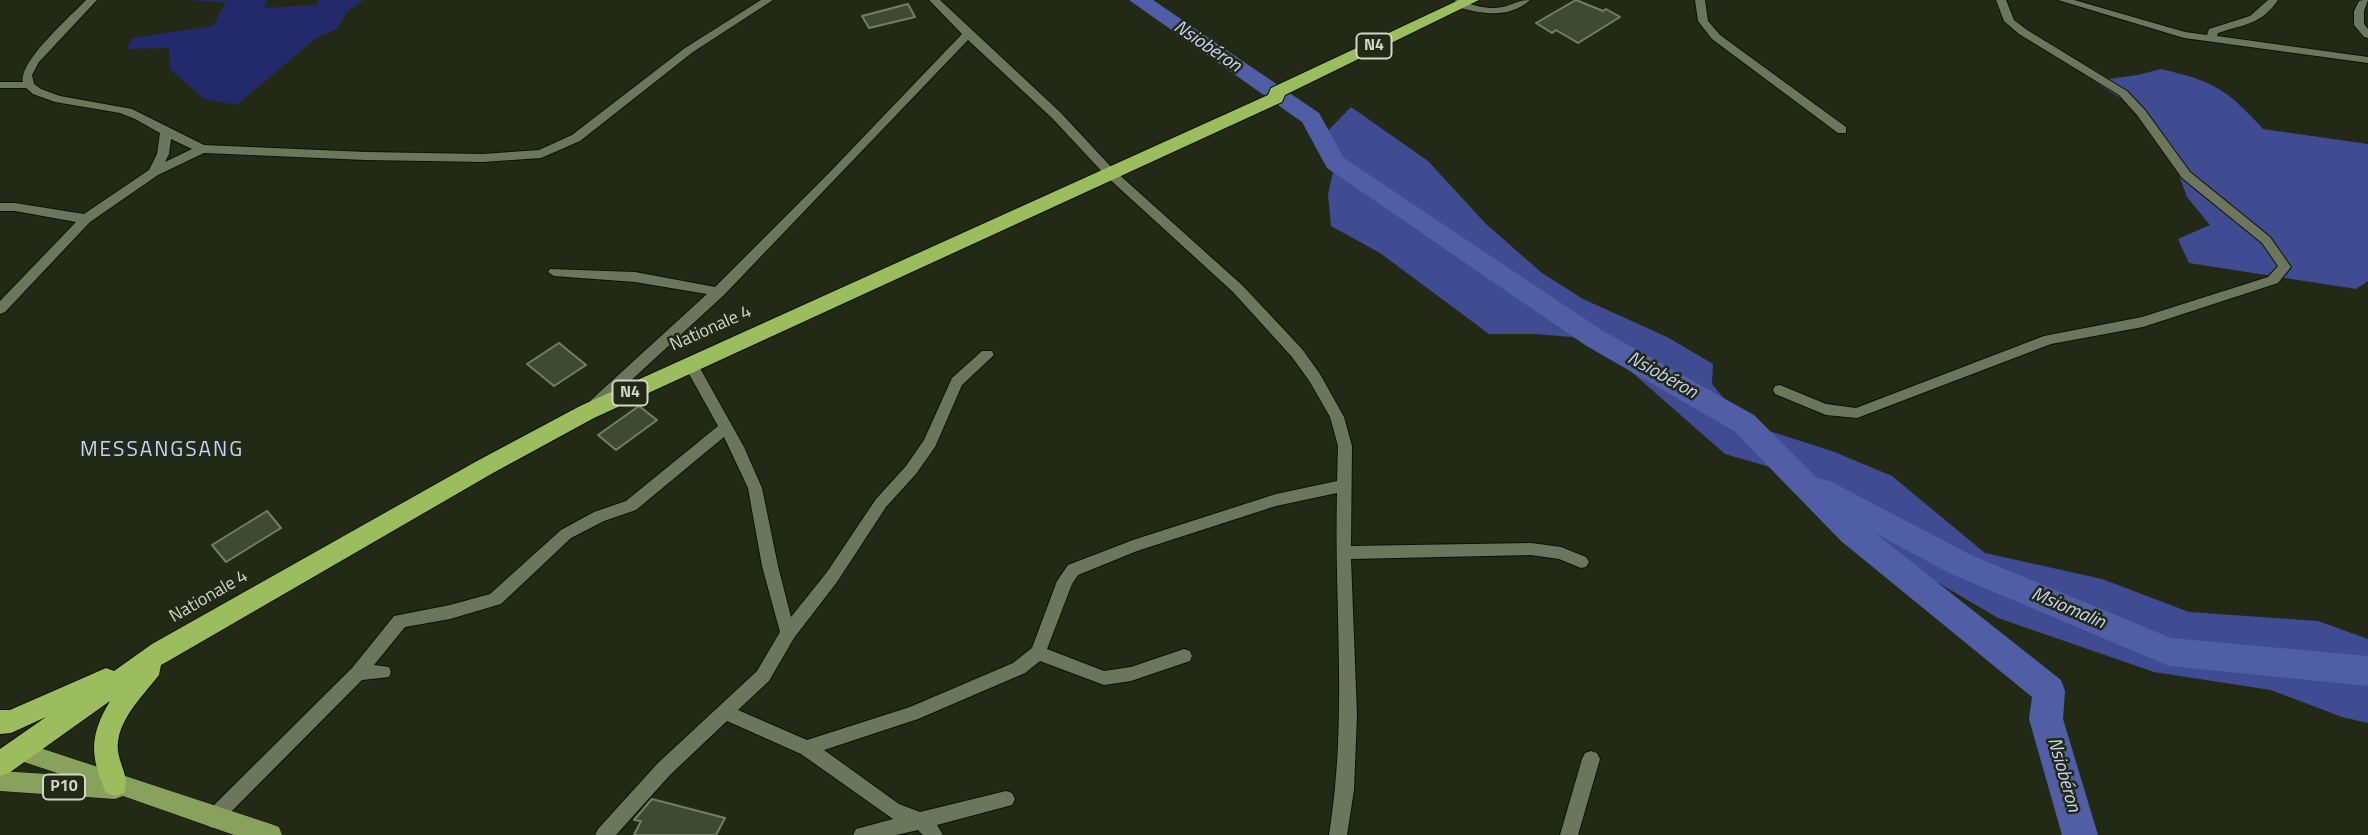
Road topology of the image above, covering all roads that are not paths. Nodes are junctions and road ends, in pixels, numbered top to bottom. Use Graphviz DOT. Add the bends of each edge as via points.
graph roads {
  1 [pos="92,0"];
  2 [pos="768,0"];
  3 [pos="934,0"];
  4 [pos="1525,0"];
  5 [pos="1700,0"];
  6 [pos="2001,0"];
  7 [pos="2063,0"];
  8 [pos="2273,0"];
  9 [pos="1464,2"];
  10 [pos="2368,2"];
  11 [pos="968,34"];
  12 [pos="2368,35"];
  13 [pos="2211,39"];
  14 [pos="2368,60"];
  15 [pos="0,85"];
  16 [pos="29,85"];
  17 [pos="1842,130"];
  18 [pos="166,132"];
  19 [pos="202,149"];
  20 [pos="155,172"];
  21 [pos="1110,173"];
  22 [pos="0,207"];
  23 [pos="86,219"];
  24 [pos="554,272"];
  25 [pos="719,292"];
  26 [pos="0,309"];
  27 [pos="987,355"];
  28 [pos="691,365"];
  29 [pos="1780,390"];
  30 [pos="587,412"];
  31 [pos="725,428"];
  32 [pos="1346,485"];
  33 [pos="1343,553"];
  34 [pos="1581,562"];
  35 [pos="788,633"];
  36 [pos="1038,653"];
  37 [pos="1184,656"];
  38 [pos="154,657"];
  39 [pos="383,671"];
  40 [pos="358,673"];
  41 [pos="726,713"];
  42 [pos="0,722"];
  43 [pos="807,748"];
  44 [pos="9,758"];
  45 [pos="1591,759"];
  46 [pos="0,780"];
  47 [pos="122,787"];
  48 [pos="1006,799"];
  49 [pos="212,819"];
  50 [pos="929,828"];
  51 [pos="271,835"];
  52 [pos="604,835"];
  53 [pos="862,835"];
  54 [pos="1338,835"];
  55 [pos="1569,835"];
  1 -- 16 [label="street" via="34,61 27,75"];
  2 -- 19 [label="street" via="689,50 576,138 541,154 457,157"];
  3 -- 11 [label="street"];
  4 -- 9 [label="street" via="1514,8 1491,13"];
  5 -- 17 [label="street" via="1703,24 1716,37"];
  6 -- 29 [label="street" via="2009,21 2023,32 2135,104 2185,175 2279,253 2285,267 2273,280 2143,322 2049,339 1857,413 1824,411"];
  7 -- 13 [label="street"];
  8 -- 13 [label="street" via="2267,12 2213,31"];
  9 -- 21 [label="highway, Nationale 4 / N4"];
  10 -- 12 [label="street" via="2359,10 2358,25"];
  11 -- 21 [label="street" via="1056,115"];
  11 -- 25 [label="street"];
  13 -- 14 [label="street"];
  15 -- 16 [label="street"];
  16 -- 18 [label="street" via="44,96 124,110"];
  18 -- 19 [label="street"];
  18 -- 20 [label="street"];
  19 -- 20 [label="street"];
  20 -- 23 [label="street"];
  21 -- 28 [label="highway, Nationale 4 / N4"];
  21 -- 32 [label="street" via="1238,289 1309,369 1337,417 1345,446"];
  22 -- 23 [label="street"];
  23 -- 26 [label="street"];
  24 -- 25 [label="street" via="635,277"];
  25 -- 30 [label="street"];
  27 -- 35 [label="street" via="957,382 930,443"];
  28 -- 30 [label="highway, Nationale 4 / N4"];
  28 -- 31 [label="street"];
  30 -- 38 [label="highway, Nationale 4 / N4"];
  31 -- 35 [label="street" via="755,488"];
  31 -- 40 [label="street" via="631,506 566,534 495,599 400,621"];
  32 -- 33 [label="street"];
  32 -- 36 [label="street" via="1276,500 1073,570"];
  33 -- 34 [label="street" via="1531,549"];
  33 -- 54 [label="street" via="1349,715"];
  35 -- 41 [label="street" via="763,676"];
  36 -- 37 [label="street" via="1104,678"];
  36 -- 43 [label="street" via="1019,668 912,713"];
  38 -- 42 [label="highway" via="11,722"];
  38 -- 44 [label="highway, Nationale 4 / N4"];
  38 -- 47 [label="highway" via="106,738 106,756"];
  39 -- 40 [label="street"];
  40 -- 49 [label="street"];
  41 -- 43 [label="street"];
  41 -- 52 [label="street" via="664,769"];
  43 -- 50 [label="street" via="893,810"];
  44 -- 47 [label="main road, P10"];
  45 -- 55 [label="street"];
  46 -- 47 [label="main road, P10"];
  47 -- 49 [label="main road, P10"];
  48 -- 50 [label="street"];
  49 -- 51 [label="main road, P10"];
  50 -- 53 [label="street"];
}
